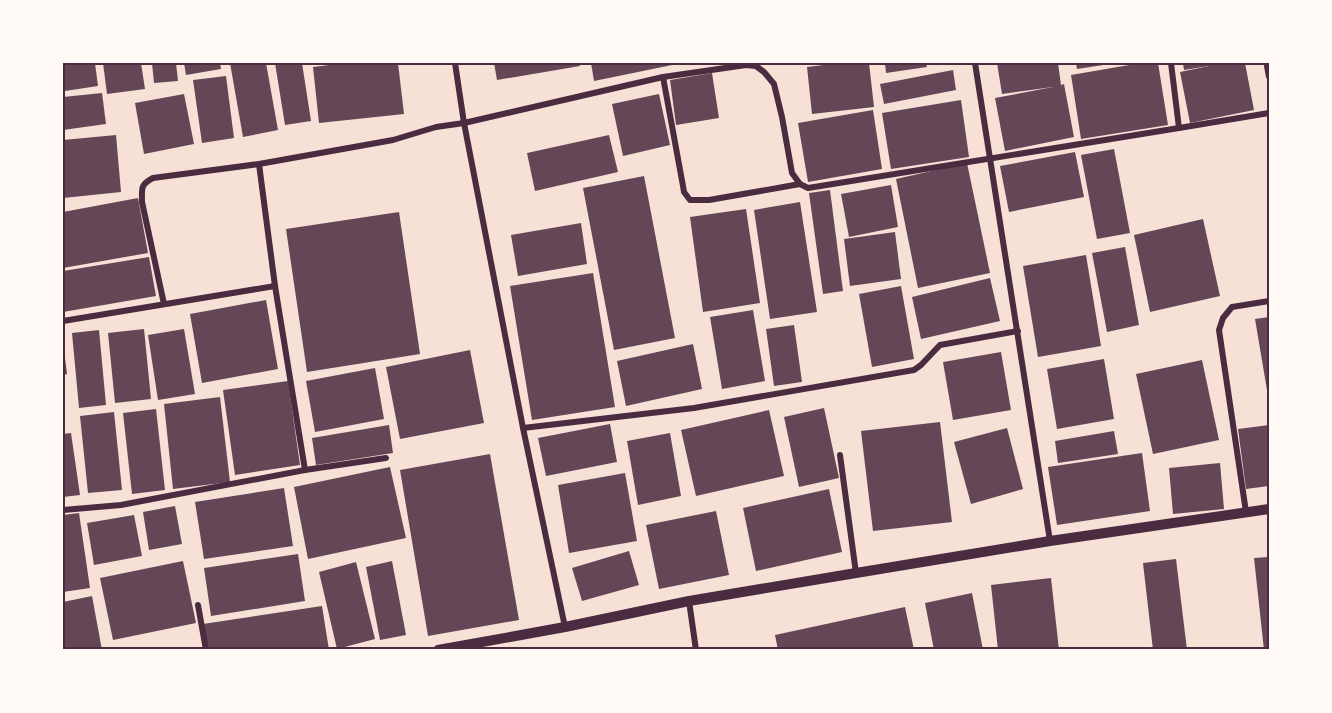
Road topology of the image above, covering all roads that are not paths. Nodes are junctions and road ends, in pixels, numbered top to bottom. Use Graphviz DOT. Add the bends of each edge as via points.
graph roads {
  1 [pos="455,63"];
  2 [pos="975,63"];
  3 [pos="1171,63"];
  4 [pos="1267,66"];
  5 [pos="663,77"];
  6 [pos="1269,77"];
  7 [pos="1269,112"];
  8 [pos="464,123"];
  9 [pos="1179,128"];
  10 [pos="989,159"];
  11 [pos="259,165"];
  12 [pos="800,183"];
  13 [pos="275,286"];
  14 [pos="1269,301"];
  15 [pos="164,304"];
  16 [pos="63,321"];
  17 [pos="1018,331"];
  18 [pos="523,428"];
  19 [pos="840,455"];
  20 [pos="386,458"];
  21 [pos="304,470"];
  22 [pos="1269,509"];
  23 [pos="63,510"];
  24 [pos="1246,512"];
  25 [pos="1050,541"];
  26 [pos="856,573"];
  27 [pos="689,601"];
  28 [pos="198,605"];
  29 [pos="565,627"];
  30 [pos="206,650"];
  31 [pos="438,650"];
  32 [pos="696,650"];
  1 -- 8 [label="street"];
  2 -- 10 [label="street"];
  3 -- 9 [label="street"];
  4 -- 6 [label="street"];
  5 -- 8 [label="street"];
  5 -- 12 [label="street" via="746,65 764,72 774,84 792,173"];
  5 -- 12 [label="street" via="684,192 690,200"];
  7 -- 9 [label="street"];
  8 -- 11 [label="street"];
  8 -- 18 [label="street"];
  9 -- 10 [label="street"];
  10 -- 12 [label="street" via="807,188"];
  10 -- 17 [label="street"];
  11 -- 13 [label="street"];
  11 -- 15 [label="street" via="145,182 142,202"];
  13 -- 15 [label="street"];
  13 -- 21 [label="street"];
  14 -- 24 [label="street" via="1232,307 1219,330"];
  15 -- 16 [label="street"];
  17 -- 18 [label="street" via="940,345 915,370 694,408"];
  17 -- 25 [label="street"];
  18 -- 29 [label="street"];
  19 -- 26 [label="street"];
  20 -- 21 [label="street"];
  21 -- 23 [label="street" via="121,505"];
  22 -- 24 [label="street"];
  24 -- 25 [label="street"];
  25 -- 26 [label="street"];
  26 -- 27 [label="street"];
  27 -- 29 [label="street"];
  27 -- 32 [label="street"];
  28 -- 30 [label="street"];
  29 -- 31 [label="street"];
}
